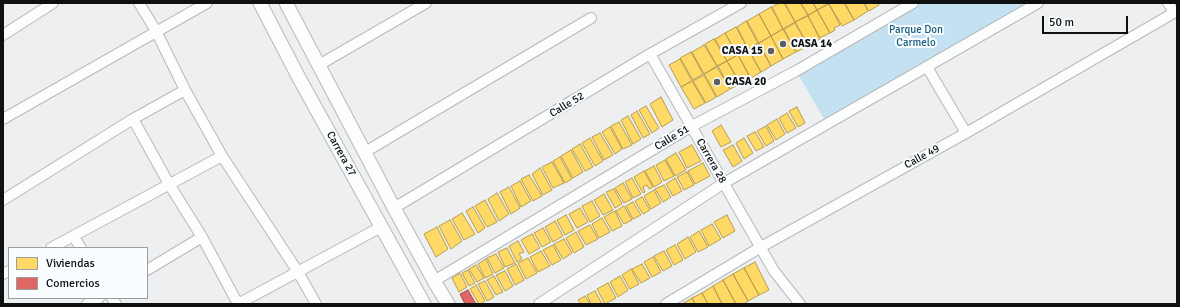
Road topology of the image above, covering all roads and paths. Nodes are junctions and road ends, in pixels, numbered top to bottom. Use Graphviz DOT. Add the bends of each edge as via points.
graph roads {
  1 [pos="53,3"];
  2 [pos="139,3"];
  3 [pos="207,3"];
  4 [pos="260,3"];
  5 [pos="286,3"];
  6 [pos="426,3"];
  7 [pos="741,3"];
  8 [pos="914,3"];
  9 [pos="1038,3"];
  10 [pos="1168,3"];
  11 [pos="1176,12"];
  12 [pos="590,18"];
  13 [pos="156,31"];
  14 [pos="3,35"];
  15 [pos="650,54"];
  16 [pos="319,65"];
  17 [pos="927,67"];
  18 [pos="185,90"];
  19 [pos="3,119"];
  20 [pos="133,119"];
  21 [pos="692,126"];
  22 [pos="966,133"];
  23 [pos="365,152"];
  24 [pos="222,156"];
  25 [pos="724,183"];
  26 [pos="169,184"];
  27 [pos="3,200"];
  28 [pos="394,208"];
  29 [pos="381,227"];
  30 [pos="73,236"];
  31 [pos="202,237"];
  32 [pos="53,247"];
  33 [pos="80,247"];
  34 [pos="761,247"];
  35 [pos="148,269"];
  36 [pos="298,272"];
  37 [pos="434,281"];
  38 [pos="97,299"];
  39 [pos="87,304"];
  40 [pos="238,304"];
  41 [pos="316,304"];
  42 [pos="424,304"];
  43 [pos="448,304"];
  44 [pos="539,304"];
  45 [pos="666,304"];
  46 [pos="800,304"];
  1 -- 14 [label="street"];
  2 -- 13 [label="street"];
  3 -- 13 [label="street"];
  4 -- 29 [label="street, Carrera 27"];
  5 -- 16 [label="street, Carrera 27"];
  6 -- 16 [label="street"];
  7 -- 15 [label="street, Calle 52"];
  8 -- 21 [label="street, Calle 51" via="796,71"];
  9 -- 17 [label="street"];
  10 -- 11 [label="street"];
  11 -- 22 [label="street, Calle 49"];
  12 -- 23 [label="street"];
  13 -- 18 [label="street"];
  13 -- 19 [label="street"];
  15 -- 21 [label="street, Carrera 28"];
  15 -- 28 [label="street, Calle 52"];
  16 -- 23 [label="street, Carrera 27"];
  17 -- 22 [label="street"];
  17 -- 25 [label="street"];
  18 -- 20 [label="street"];
  18 -- 24 [label="street"];
  20 -- 26 [label="street"];
  20 -- 27 [label="street"];
  21 -- 25 [label="street, Carrera 28"];
  21 -- 37 [label="street, Calle 51"];
  22 -- 34 [label="street, Calle 49"];
  23 -- 28 [label="street, Carrera 27"];
  24 -- 26 [label="street"];
  24 -- 36 [label="street"];
  25 -- 34 [label="street, Carrera 28"];
  25 -- 44 [label="street"];
  26 -- 30 [label="street"];
  26 -- 31 [label="street"];
  28 -- 37 [label="street, Carrera 27"];
  29 -- 36 [label="street"];
  29 -- 42 [label="street, Carrera 27"];
  30 -- 32 [label="street"];
  30 -- 33 [label="street"];
  31 -- 35 [label="street"];
  31 -- 40 [label="street"];
  34 -- 45 [label="street, Calle 49"];
  34 -- 46 [label="street, Carrera 28" via="774,271"];
  36 -- 40 [label="street"];
  36 -- 41 [label="street"];
  37 -- 43 [label="street, Carrera 27"];
  38 -- 39 [label="street"];
}
